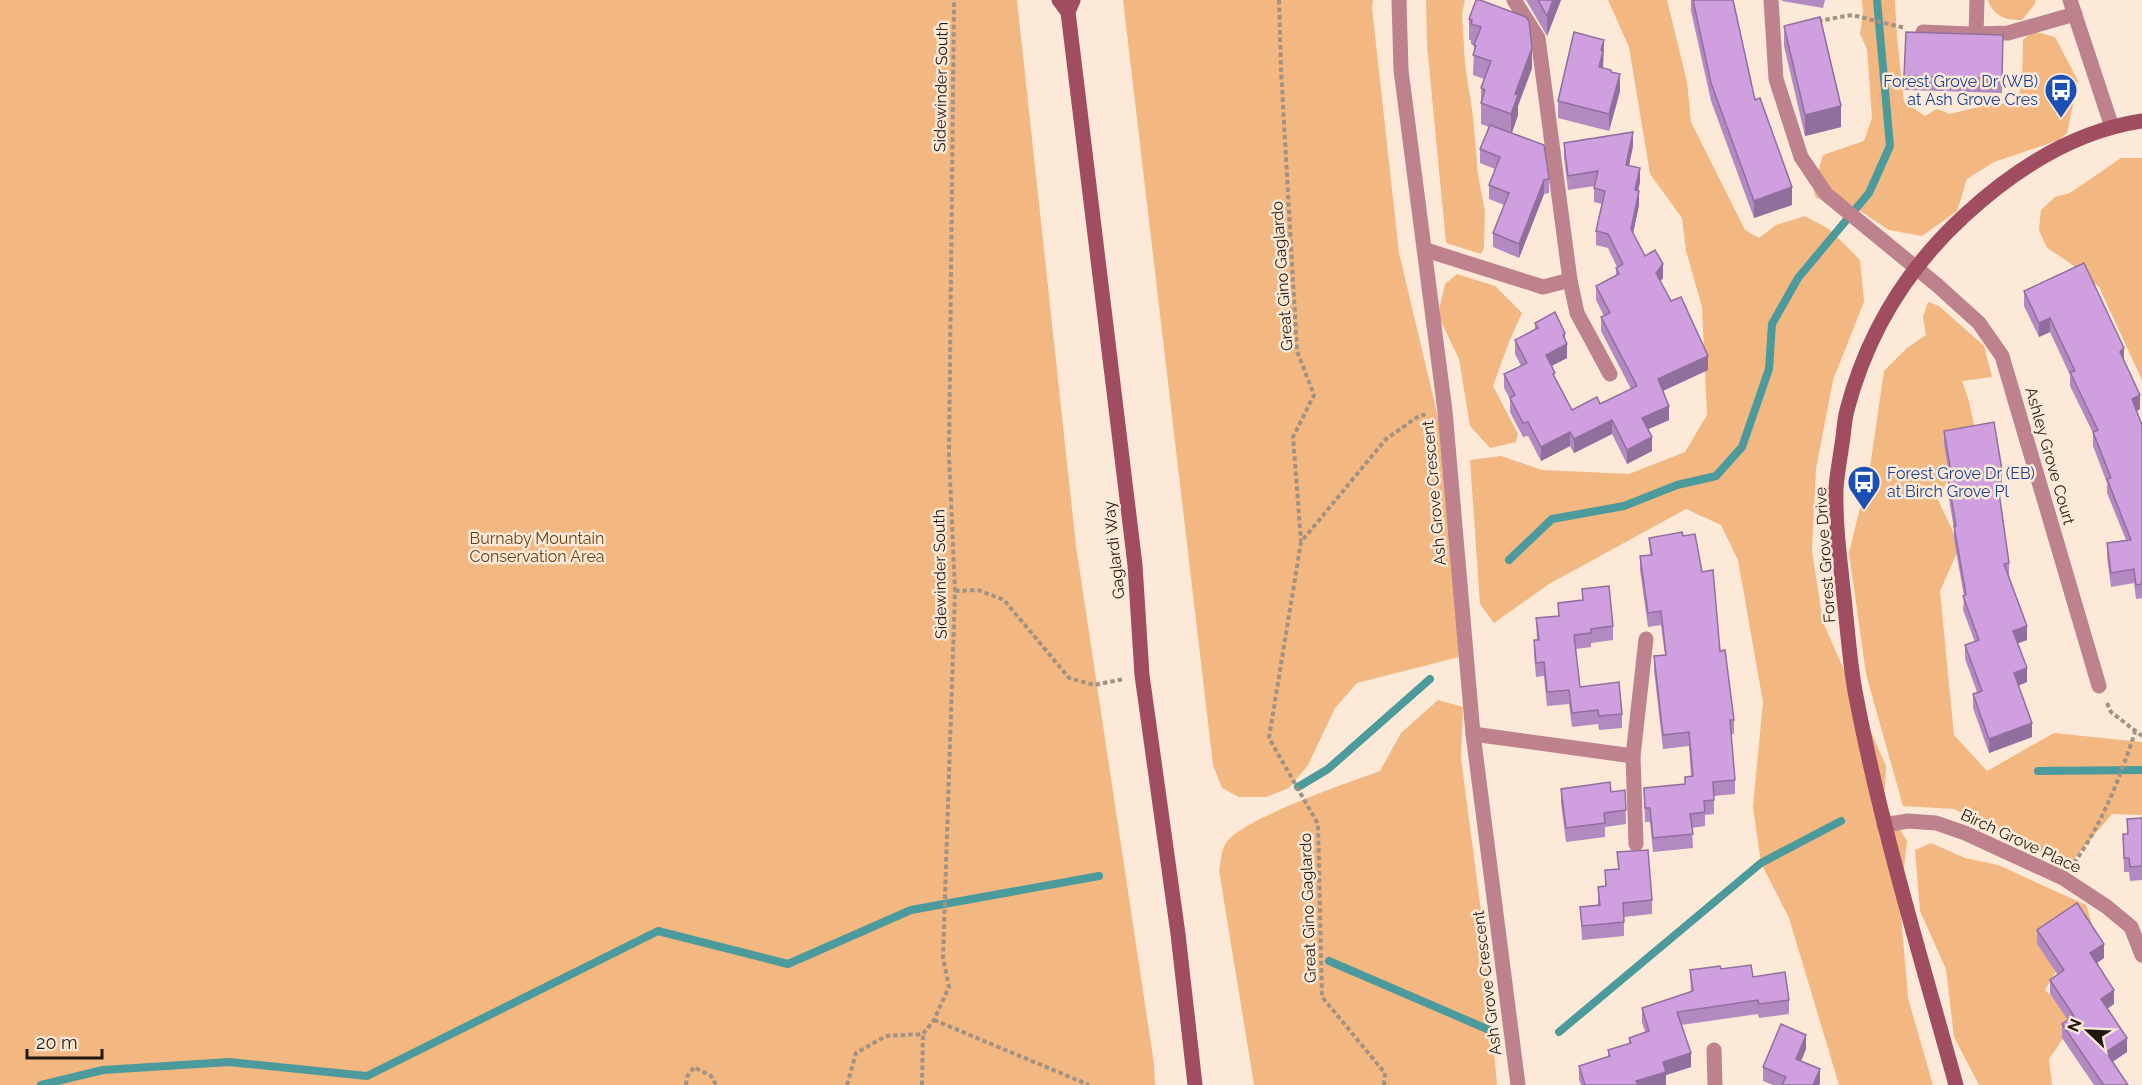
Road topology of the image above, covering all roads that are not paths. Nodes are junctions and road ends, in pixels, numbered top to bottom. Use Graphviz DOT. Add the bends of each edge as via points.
graph roads {
  1 [pos="1399,0"];
  2 [pos="1514,0"];
  3 [pos="1771,0"];
  4 [pos="1977,0"];
  5 [pos="1067,4"];
  6 [pos="2073,7"];
  7 [pos="1923,32"];
  8 [pos="1976,34"];
  9 [pos="2142,121"];
  10 [pos="2112,127"];
  11 [pos="1426,250"];
  12 [pos="1915,267"];
  13 [pos="1570,280"];
  14 [pos="1610,375"];
  15 [pos="1646,639"];
  16 [pos="2099,686"];
  17 [pos="1473,734"];
  18 [pos="1634,756"];
  19 [pos="1884,825"];
  20 [pos="1636,844"];
  21 [pos="2136,927"];
  22 [pos="2142,955"];
  23 [pos="1714,1050"];
  24 [pos="1195,1085"];
  25 [pos="1518,1085"];
  26 [pos="1714,1085"];
  27 [pos="1956,1085"];
  1 -- 11 [label="street, Ash Grove Crescent" via="1401,70"];
  2 -- 13 [label="street" via="1538,38"];
  3 -- 12 [label="street, Ashley Grove Court" via="1776,79 1801,157 1826,194"];
  4 -- 8 [label="street"];
  5 -- 24 [label="street, Gaglardi Way" via="1135,565 1142,675"];
  6 -- 8 [label="street" via="2007,33"];
  6 -- 10 [label="street"];
  7 -- 8 [label="street"];
  9 -- 10 [label="street, Forest Grove Drive"];
  10 -- 12 [label="street, Forest Grove Drive" via="2083,137 2027,166 1989,193"];
  11 -- 13 [label="street" via="1543,287"];
  11 -- 17 [label="street, Ash Grove Crescent" via="1445,411"];
  12 -- 16 [label="street, Ashley Grove Court" via="1979,323 2002,356"];
  12 -- 19 [label="street, Forest Grove Drive" via="1866,350 1846,412 1836,488 1855,688"];
  13 -- 14 [label="street" via="1577,313"];
  15 -- 18 [label="street"];
  17 -- 18 [label="street"];
  17 -- 25 [label="street, Ash Grove Crescent"];
  18 -- 20 [label="street"];
  19 -- 21 [label="street, Birch Grove Place" via="1908,821 1936,823 1965,833 2063,878"];
  19 -- 27 [label="street, Forest Grove Drive"];
  21 -- 22 [label="street, Birch Grove Place"];
  23 -- 26 [label="street"];
}
